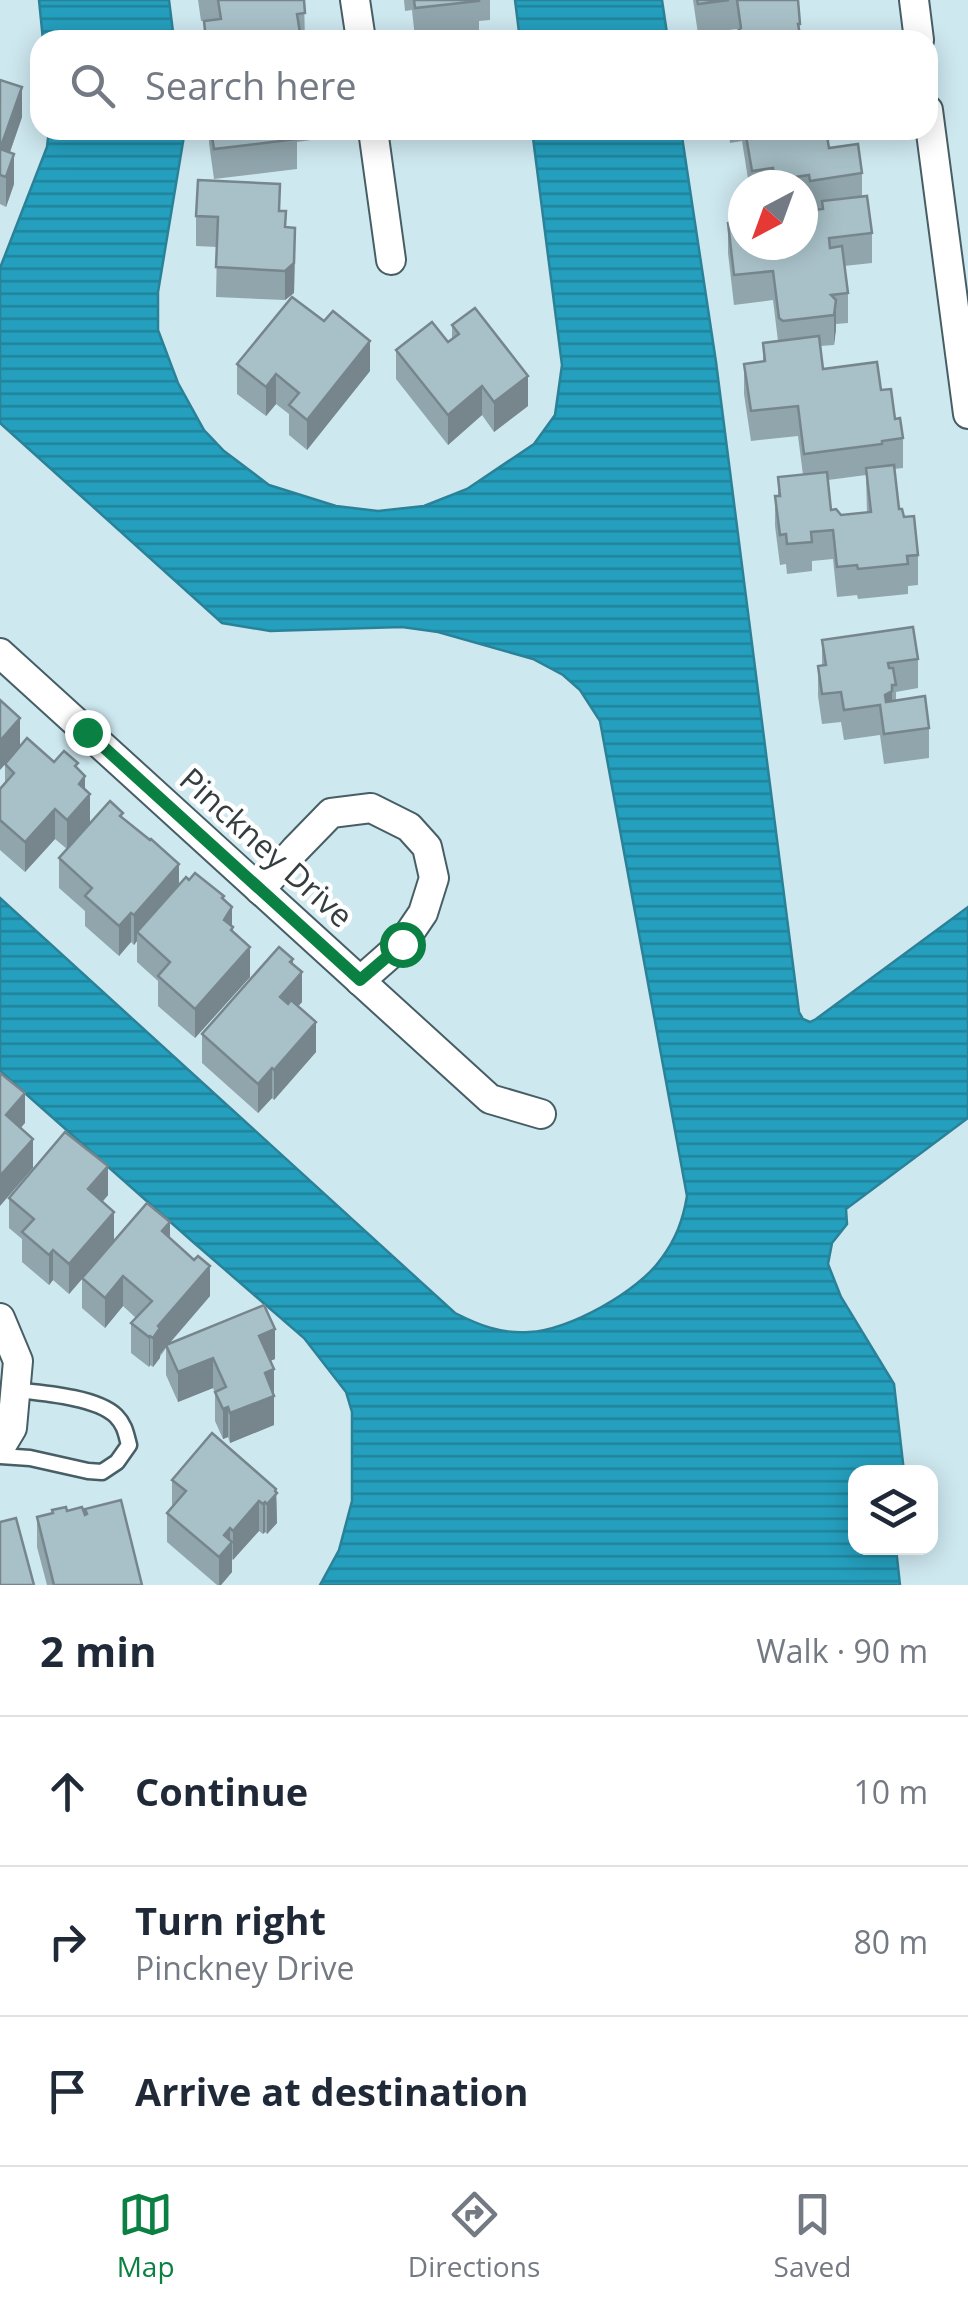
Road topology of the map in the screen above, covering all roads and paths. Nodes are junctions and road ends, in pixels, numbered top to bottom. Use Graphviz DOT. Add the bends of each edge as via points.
graph roads {
  1 [pos="355,0"];
  2 [pos="914,0"];
  3 [pos="360,30"];
  4 [pos="918,30"];
  5 [pos="374,140"];
  6 [pos="932,140"];
  7 [pos="391,260"];
  8 [pos="968,414"];
  9 [pos="0,653"];
  10 [pos="260,890"];
  11 [pos="360,980"];
  12 [pos="542,1114"];
  13 [pos="0,1318"];
  14 [pos="15,1390"];
  15 [pos="0,1452"];
  1 -- 3 [label="street"];
  2 -- 4 [label="street"];
  5 -- 7 [label="street"];
  6 -- 8 [label="street"];
  9 -- 10 [label="street, Pinckney Drive"];
  10 -- 11 [label="street, Pinckney Drive"];
  10 -- 11 [label="street" via="331,813 371,808 410,827 426,847 434,878 424,913 402,944"];
  11 -- 12 [label="street, Pinckney Drive" via="490,1099"];
  13 -- 14 [label="street" via="18,1361"];
  14 -- 15 [label="street" via="12,1428"];
  14 -- 15 [label="lane" via="114,1413 129,1446 102,1472"];
}
